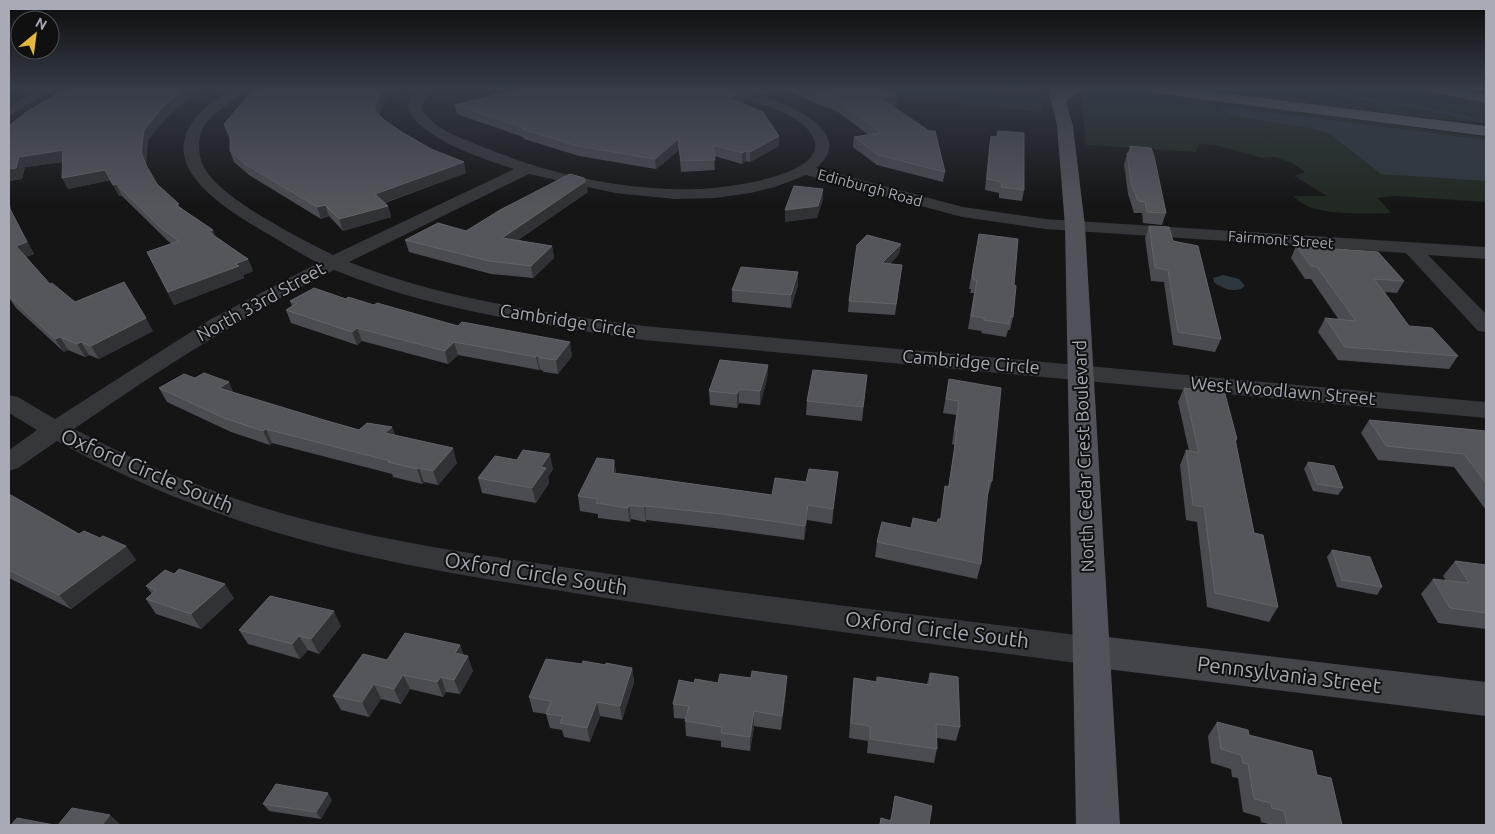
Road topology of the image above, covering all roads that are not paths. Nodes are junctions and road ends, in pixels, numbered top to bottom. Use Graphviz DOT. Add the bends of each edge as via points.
graph roads {
  1 [pos="196,127"];
  2 [pos="434,127"];
  3 [pos="813,127"];
  4 [pos="1065,127"];
  5 [pos="1469,127"];
  6 [pos="1470,127"];
  7 [pos="1486,129"];
  8 [pos="528,168"];
  9 [pos="805,170"];
  10 [pos="1075,226"];
  11 [pos="1411,248"];
  12 [pos="1486,253"];
  13 [pos="333,262"];
  14 [pos="1486,326"];
  15 [pos="1080,372"];
  16 [pos="9,402"];
  17 [pos="1486,410"];
  18 [pos="54,431"];
  19 [pos="9,462"];
  20 [pos="1091,651"];
  21 [pos="1486,699"];
  22 [pos="1098,825"];
  1 -- 13 [label="street, Cambridge Circle" via="191,137 191,155 202,179 213,191 227,203"];
  2 -- 8 [label="street, Edinburgh Road" via="461,143"];
  3 -- 9 [label="street" via="822,145 819,154"];
  4 -- 10 [label="main road, North Cedar Crest Boulevard"];
  5 -- 7 [label="highway"];
  6 -- 7 [label="highway"];
  8 -- 9 [label="street, Edinburgh Road" via="616,188 674,194 708,194 748,188"];
  8 -- 13 [label="street, North 33rd Street"];
  9 -- 10 [label="street, Edinburgh Road" via="962,212"];
  10 -- 11 [label="street, Fairmont Street"];
  10 -- 15 [label="main road, North Cedar Crest Boulevard"];
  11 -- 12 [label="street, Fairmont Street"];
  11 -- 14 [label="street"];
  13 -- 15 [label="street, Cambridge Circle" via="401,286 454,300 576,324 644,333"];
  13 -- 18 [label="street, North 33rd Street" via="189,342"];
  15 -- 17 [label="street, West Woodlawn Street"];
  15 -- 20 [label="main road, North Cedar Crest Boulevard"];
  16 -- 18 [label="street, Oxford Circle South"];
  18 -- 19 [label="street, North 33rd Street"];
  18 -- 20 [label="street, Oxford Circle South" via="170,486 235,510 308,532 390,550 644,592"];
  20 -- 21 [label="street, Pennsylvania Street"];
  20 -- 22 [label="main road, North Cedar Crest Boulevard"];
}
